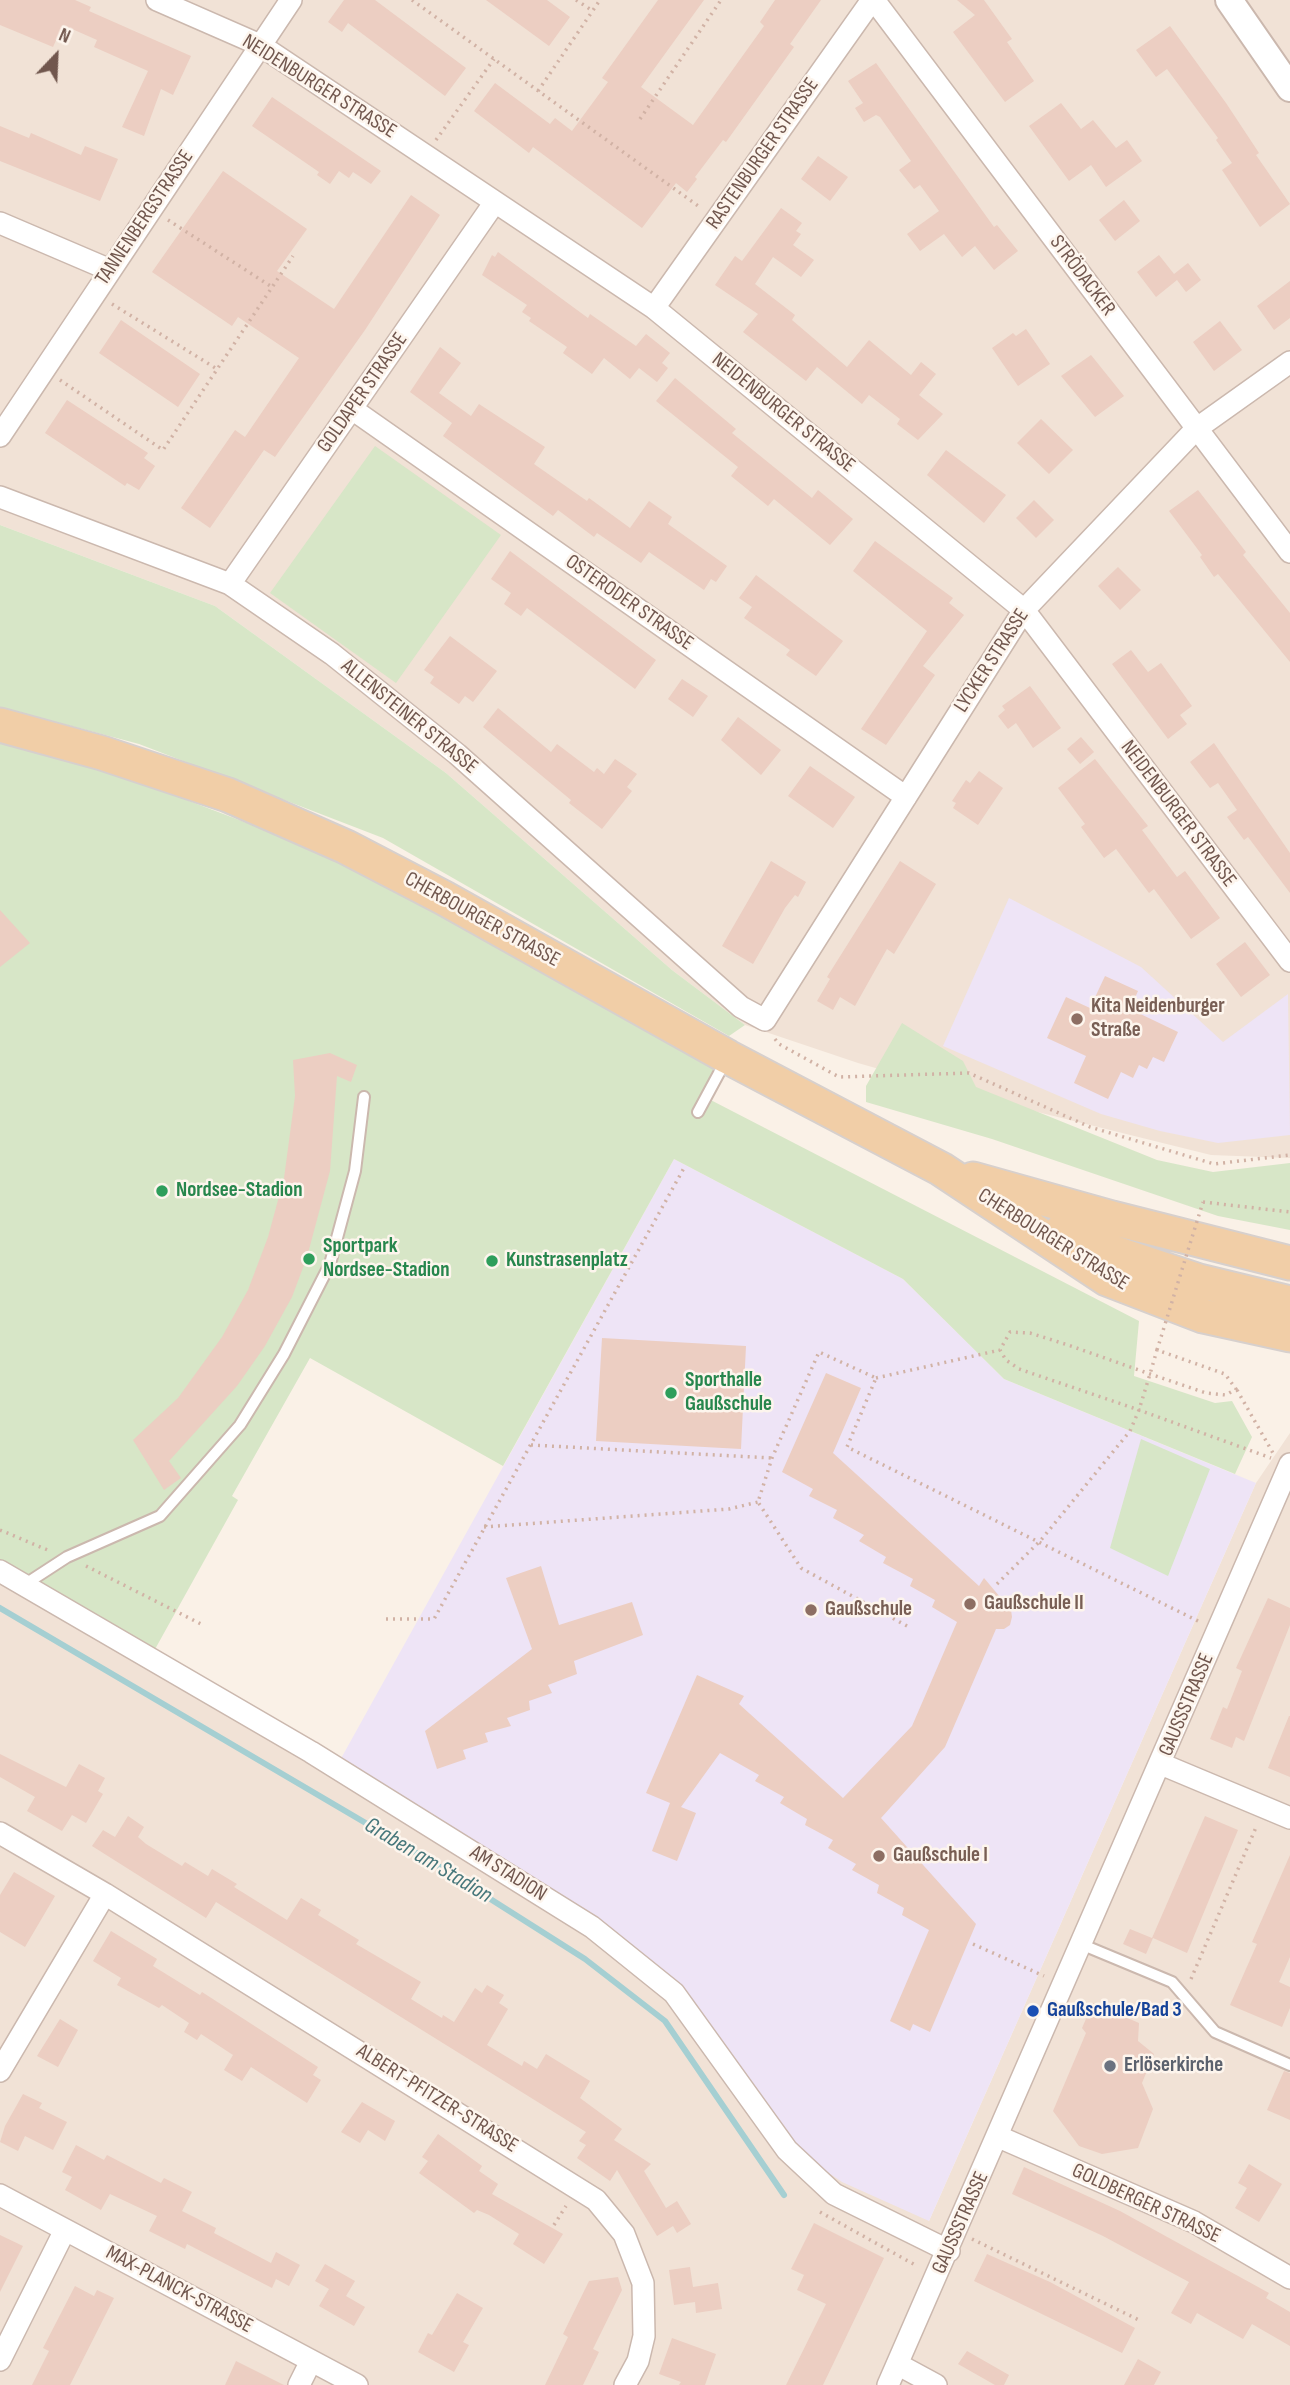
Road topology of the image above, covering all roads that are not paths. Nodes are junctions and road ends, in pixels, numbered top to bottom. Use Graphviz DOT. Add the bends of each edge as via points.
graph roads {
  1 [pos="157,0"];
  2 [pos="291,0"];
  3 [pos="873,0"];
  4 [pos="1229,0"];
  5 [pos="260,45"];
  6 [pos="1290,88"];
  7 [pos="495,202"];
  8 [pos="0,223"];
  9 [pos="110,270"];
  10 [pos="654,308"];
  11 [pos="1290,362"];
  12 [pos="352,409"];
  13 [pos="1196,429"];
  14 [pos="0,436"];
  15 [pos="0,497"];
  16 [pos="1290,552"];
  17 [pos="230,584"];
  18 [pos="1024,610"];
  19 [pos="0,725"];
  20 [pos="906,797"];
  21 [pos="1290,961"];
  22 [pos="765,1020"];
  23 [pos="728,1057"];
  24 [pos="364,1097"];
  25 [pos="698,1112"];
  26 [pos="941,1169"];
  27 [pos="1290,1263"];
  28 [pos="1290,1303"];
  29 [pos="1290,1335"];
  30 [pos="1290,1464"];
  31 [pos="0,1571"];
  32 [pos="24,1585"];
  33 [pos="1161,1764"];
  34 [pos="1290,1818"];
  35 [pos="0,1833"];
  36 [pos="104,1894"];
  37 [pos="1083,1945"];
  38 [pos="1290,2065"];
  39 [pos="0,2071"];
  40 [pos="999,2137"];
  41 [pos="0,2195"];
  42 [pos="65,2230"];
  43 [pos="954,2242"];
  44 [pos="1290,2278"];
  45 [pos="0,2360"];
  46 [pos="311,2361"];
  47 [pos="899,2365"];
  48 [pos="299,2385"];
  49 [pos="357,2385"];
  50 [pos="625,2385"];
  51 [pos="888,2385"];
  52 [pos="936,2385"];
  1 -- 5 [label="street, NEIDENBURGER STRASSE"];
  2 -- 5 [label="street, TANNENBERGSTRASSE"];
  3 -- 10 [label="street, RASTENBURGER STRASSE"];
  3 -- 13 [label="street, STRÖDACKER"];
  4 -- 6 [label="street"];
  5 -- 7 [label="street, NEIDENBURGER STRASSE"];
  5 -- 9 [label="street, TANNENBERGSTRASSE"];
  7 -- 10 [label="street, NEIDENBURGER STRASSE"];
  7 -- 12 [label="street, GOLDAPER STRASSE"];
  8 -- 9 [label="street"];
  9 -- 14 [label="street, TANNENBERGSTRASSE"];
  10 -- 18 [label="street, NEIDENBURGER STRASSE"];
  11 -- 13 [label="street, LYCKER STRASSE"];
  12 -- 17 [label="street, GOLDAPER STRASSE"];
  12 -- 20 [label="street, OSTERODER STRASSE"];
  13 -- 16 [label="street, STRÖDACKER"];
  13 -- 18 [label="street, LYCKER STRASSE"];
  15 -- 17 [label="street, ALLENSTEINER STRASSE"];
  17 -- 22 [label="street, ALLENSTEINER STRASSE" via="332,654 457,754 741,1007"];
  18 -- 20 [label="street, LYCKER STRASSE"];
  18 -- 21 [label="street, NEIDENBURGER STRASSE"];
  19 -- 23 [label="main road, CHERBOURGER STRASSE" via="102,752 215,791 346,847"];
  20 -- 22 [label="street, LYCKER STRASSE"];
  23 -- 25 [label="lane"];
  23 -- 26 [label="main road, CHERBOURGER STRASSE"];
  24 -- 32 [label="lane" via="355,1171 330,1264 284,1354 240,1425 160,1516 67,1557"];
  26 -- 27 [label="main road, CHERBOURGER STRASSE"];
  26 -- 28 [label="main road" via="1004,1204 1106,1250 1199,1281"];
  26 -- 29 [label="main road, CHERBOURGER STRASSE" via="1107,1279 1202,1316"];
  30 -- 33 [label="street, GAUSSSTRASSE"];
  31 -- 32 [label="street, AM STADION"];
  32 -- 43 [label="street, AM STADION" via="311,1752 592,1927 674,1993 787,2150 834,2194"];
  33 -- 34 [label="street"];
  33 -- 37 [label="street, GAUSSSTRASSE"];
  35 -- 36 [label="street, ALBERT-PFITZER-STRASSE"];
  36 -- 39 [label="street"];
  36 -- 50 [label="street, ALBERT-PFITZER-STRASSE" via="596,2200 624,2235 643,2283 644,2336"];
  37 -- 38 [label="lane" via="1171,1982 1215,2032"];
  37 -- 40 [label="street, GAUSSSTRASSE"];
  40 -- 43 [label="street, GAUSSSTRASSE"];
  40 -- 44 [label="street, GOLDBERGER STRASSE" via="1194,2222"];
  41 -- 42 [label="street, MAX-PLANCK-STRASSE"];
  42 -- 45 [label="street"];
  42 -- 46 [label="street, MAX-PLANCK-STRASSE"];
  43 -- 47 [label="street, GAUSSSTRASSE"];
  46 -- 48 [label="street"];
  46 -- 49 [label="street, MAX-PLANCK-STRASSE"];
  47 -- 51 [label="street, GAUSSSTRASSE"];
  47 -- 52 [label="street"];
}
